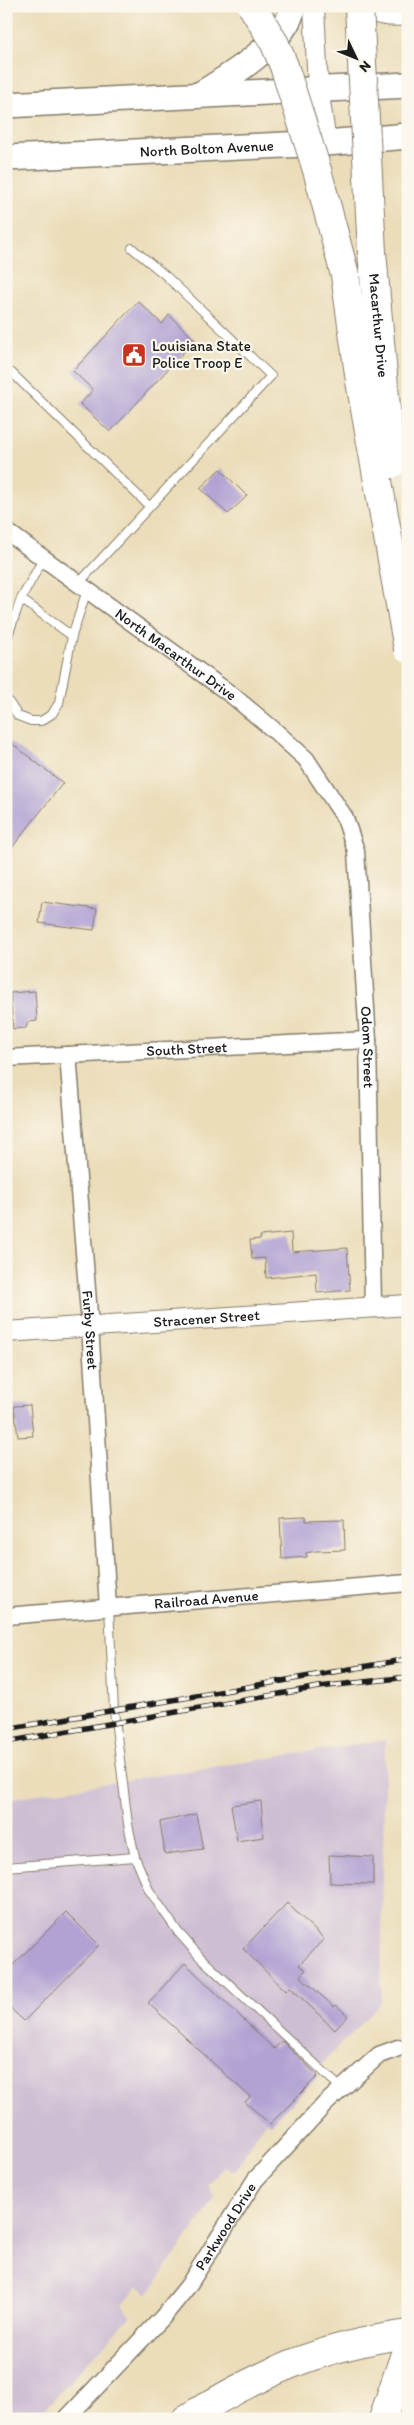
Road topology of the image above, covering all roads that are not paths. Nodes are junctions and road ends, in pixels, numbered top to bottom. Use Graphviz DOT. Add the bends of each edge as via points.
graph roads {
  1 [pos="252,6"];
  2 [pos="293,6"];
  3 [pos="314,6"];
  4 [pos="360,6"];
  5 [pos="408,15"];
  6 [pos="408,85"];
  7 [pos="318,88"];
  8 [pos="198,96"];
  9 [pos="6,105"];
  10 [pos="408,136"];
  11 [pos="326,143"];
  12 [pos="6,158"];
  13 [pos="132,248"];
  14 [pos="12,373"];
  15 [pos="149,506"];
  16 [pos="6,531"];
  17 [pos="43,559"];
  18 [pos="82,587"];
  19 [pos="21,599"];
  20 [pos="72,636"];
  21 [pos="6,641"];
  22 [pos="408,644"];
  23 [pos="408,649"];
  24 [pos="6,698"];
  25 [pos="330,793"];
  26 [pos="368,1040"];
  27 [pos="68,1055"];
  28 [pos="6,1058"];
  29 [pos="408,1305"];
  30 [pos="373,1306"];
  31 [pos="90,1326"];
  32 [pos="6,1332"];
  33 [pos="408,1583"];
  34 [pos="108,1607"];
  35 [pos="6,1616"];
  36 [pos="135,1857"];
  37 [pos="6,1868"];
  38 [pos="398,2048"];
  39 [pos="342,2089"];
  40 [pos="408,2334"];
  41 [pos="408,2346"];
  42 [pos="66,2419"];
  43 [pos="186,2419"];
  44 [pos="383,2419"];
  1 -- 23 [label="highway, bridge" via="284,66 317,170 345,275 360,382"];
  2 -- 8 [label="main road" via="292,14 268,47 237,72"];
  3 -- 7 [label="street"];
  4 -- 5 [label="street" via="390,17"];
  4 -- 22 [label="highway, Macarthur Drive, bridge" via="372,252"];
  6 -- 7 [label="main road"];
  7 -- 8 [label="main road"];
  7 -- 11 [label="street"];
  8 -- 9 [label="main road"];
  10 -- 11 [label="main road, North Bolton Avenue"];
  11 -- 12 [label="main road, North Bolton Avenue"];
  13 -- 15 [label="lane" via="271,376"];
  14 -- 15 [label="lane"];
  15 -- 18 [label="lane"];
  16 -- 17 [label="street, North Macarthur Drive"];
  17 -- 18 [label="street, North Macarthur Drive"];
  17 -- 19 [label="lane"];
  18 -- 20 [label="lane"];
  18 -- 25 [label="street, North Macarthur Drive" via="247,708 306,759"];
  19 -- 20 [label="lane"];
  19 -- 21 [label="lane"];
  20 -- 24 [label="lane" via="58,703 52,714 41,721 30,721 18,716"];
  25 -- 26 [label="street, Odom Street" via="345,818 356,851"];
  26 -- 27 [label="street, South Street"];
  26 -- 30 [label="street, Odom Street"];
  27 -- 28 [label="street, South Street"];
  27 -- 31 [label="street, Furby Street"];
  29 -- 30 [label="street, Stracener Street"];
  30 -- 31 [label="street, Stracener Street"];
  31 -- 32 [label="street, Stracener Street"];
  31 -- 34 [label="street, Furby Street"];
  33 -- 34 [label="street, Railroad Avenue"];
  34 -- 35 [label="street, Railroad Avenue"];
  34 -- 36 [label="lane" via="114,1711"];
  36 -- 37 [label="lane"];
  36 -- 39 [label="lane" via="149,1890 201,1958"];
  38 -- 39 [label="street, Parkwood Drive" via="379,2055"];
  39 -- 42 [label="street, Parkwood Drive" via="255,2180 188,2286 162,2318"];
  40 -- 43 [label="highway" via="316,2353 266,2374"];
  41 -- 44 [label="highway"];
}
